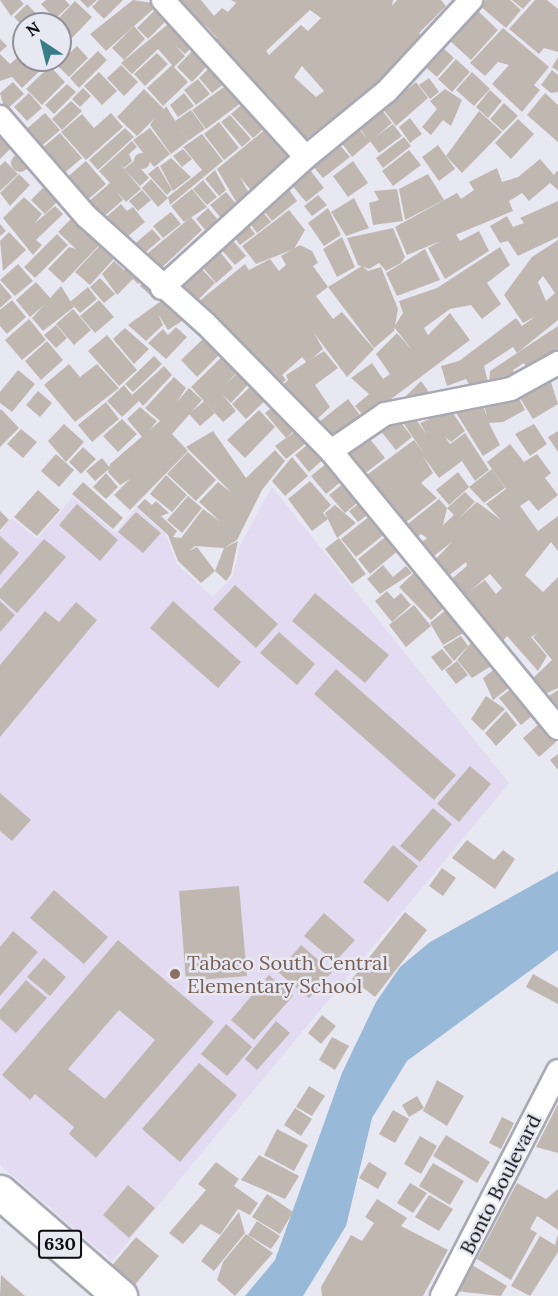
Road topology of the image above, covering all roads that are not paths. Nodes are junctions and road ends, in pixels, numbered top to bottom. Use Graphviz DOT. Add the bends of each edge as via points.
graph roads {
  1 [pos="162,0"];
  2 [pos="471,0"];
  3 [pos="0,117"];
  4 [pos="306,157"];
  5 [pos="162,288"];
  6 [pos="558,363"];
  7 [pos="331,451"];
  8 [pos="558,728"];
  9 [pos="558,1071"];
  10 [pos="0,1192"];
  11 [pos="120,1296"];
  12 [pos="442,1296"];
  1 -- 4 [label="street"];
  2 -- 4 [label="street" via="387,91"];
  3 -- 5 [label="street" via="86,216"];
  4 -- 5 [label="street"];
  5 -- 7 [label="street"];
  6 -- 7 [label="street" via="511,389 385,414"];
  7 -- 8 [label="street"];
  9 -- 12 [label="street, Bonto Boulevard"];
  10 -- 11 [label="main road, 630"];
}
